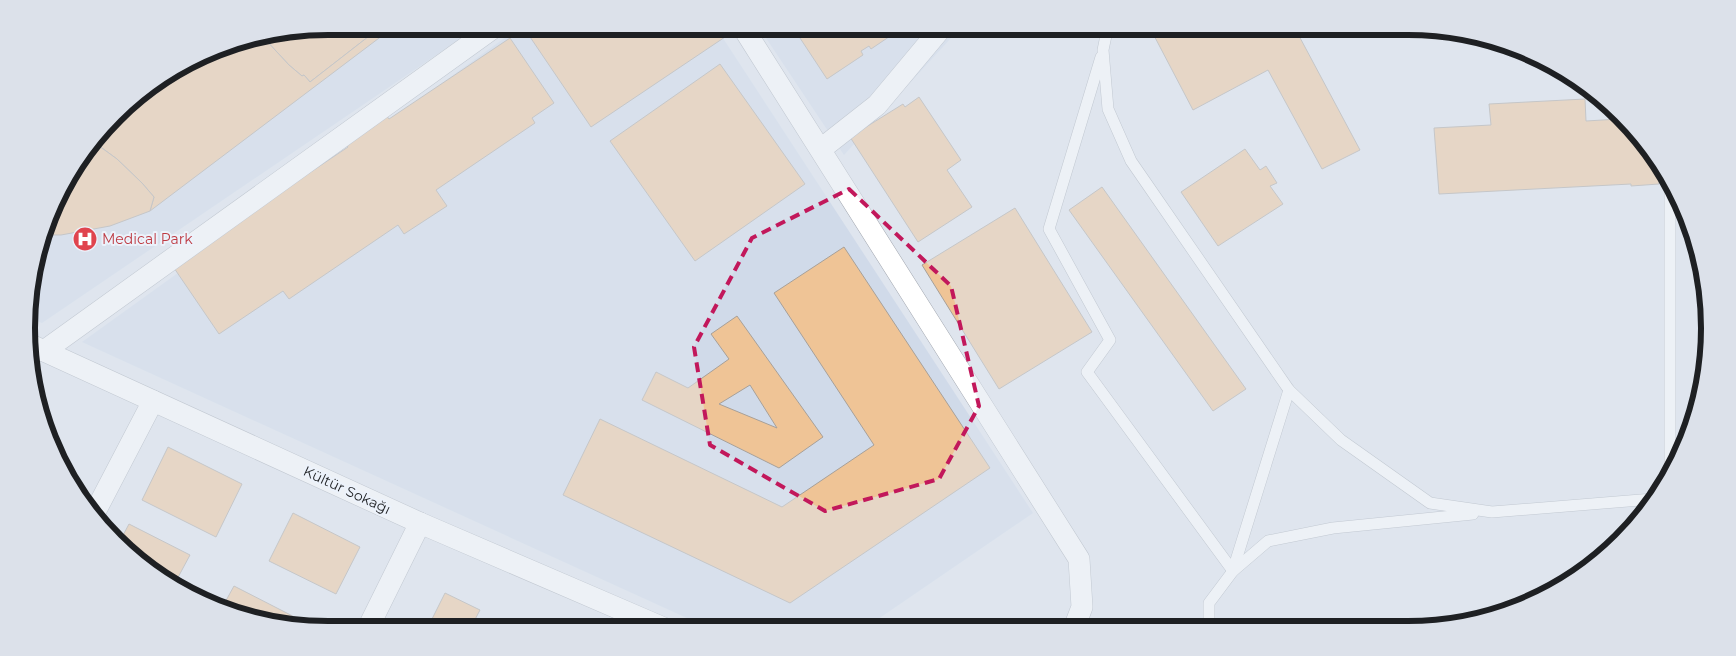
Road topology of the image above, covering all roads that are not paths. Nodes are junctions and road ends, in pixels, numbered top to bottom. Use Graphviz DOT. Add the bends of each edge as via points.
graph roads {
  1 [pos="483,35"];
  2 [pos="748,35"];
  3 [pos="936,35"];
  4 [pos="1106,35"];
  5 [pos="1103,50"];
  6 [pos="821,149"];
  7 [pos="1670,196"];
  8 [pos="37,348"];
  9 [pos="1289,390"];
  10 [pos="153,401"];
  11 [pos="1670,460"];
  12 [pos="1645,500"];
  13 [pos="97,508"];
  14 [pos="1492,512"];
  15 [pos="420,523"];
  16 [pos="1233,571"];
  17 [pos="371,621"];
  18 [pos="647,621"];
  19 [pos="1077,621"];
  20 [pos="1210,621"];
  1 -- 8 [label="street"];
  2 -- 6 [label="street"];
  3 -- 6 [label="street" via="877,105"];
  4 -- 5 [label="lane"];
  5 -- 9 [label="lane" via="1108,109 1130,161"];
  5 -- 16 [label="lane" via="1049,228 1110,340 1087,372"];
  6 -- 19 [label="street" via="1079,559 1082,607"];
  7 -- 11 [label="lane"];
  8 -- 10 [label="street, Kültür Sokağı"];
  9 -- 14 [label="lane" via="1341,440 1430,503"];
  9 -- 16 [label="lane"];
  10 -- 13 [label="street"];
  10 -- 15 [label="street, Kültür Sokağı"];
  12 -- 14 [label="lane"];
  14 -- 16 [label="lane" via="1333,528 1268,541"];
  15 -- 17 [label="street"];
  15 -- 18 [label="street, Kültür Sokağı"];
  16 -- 20 [label="lane" via="1209,602"];
}
